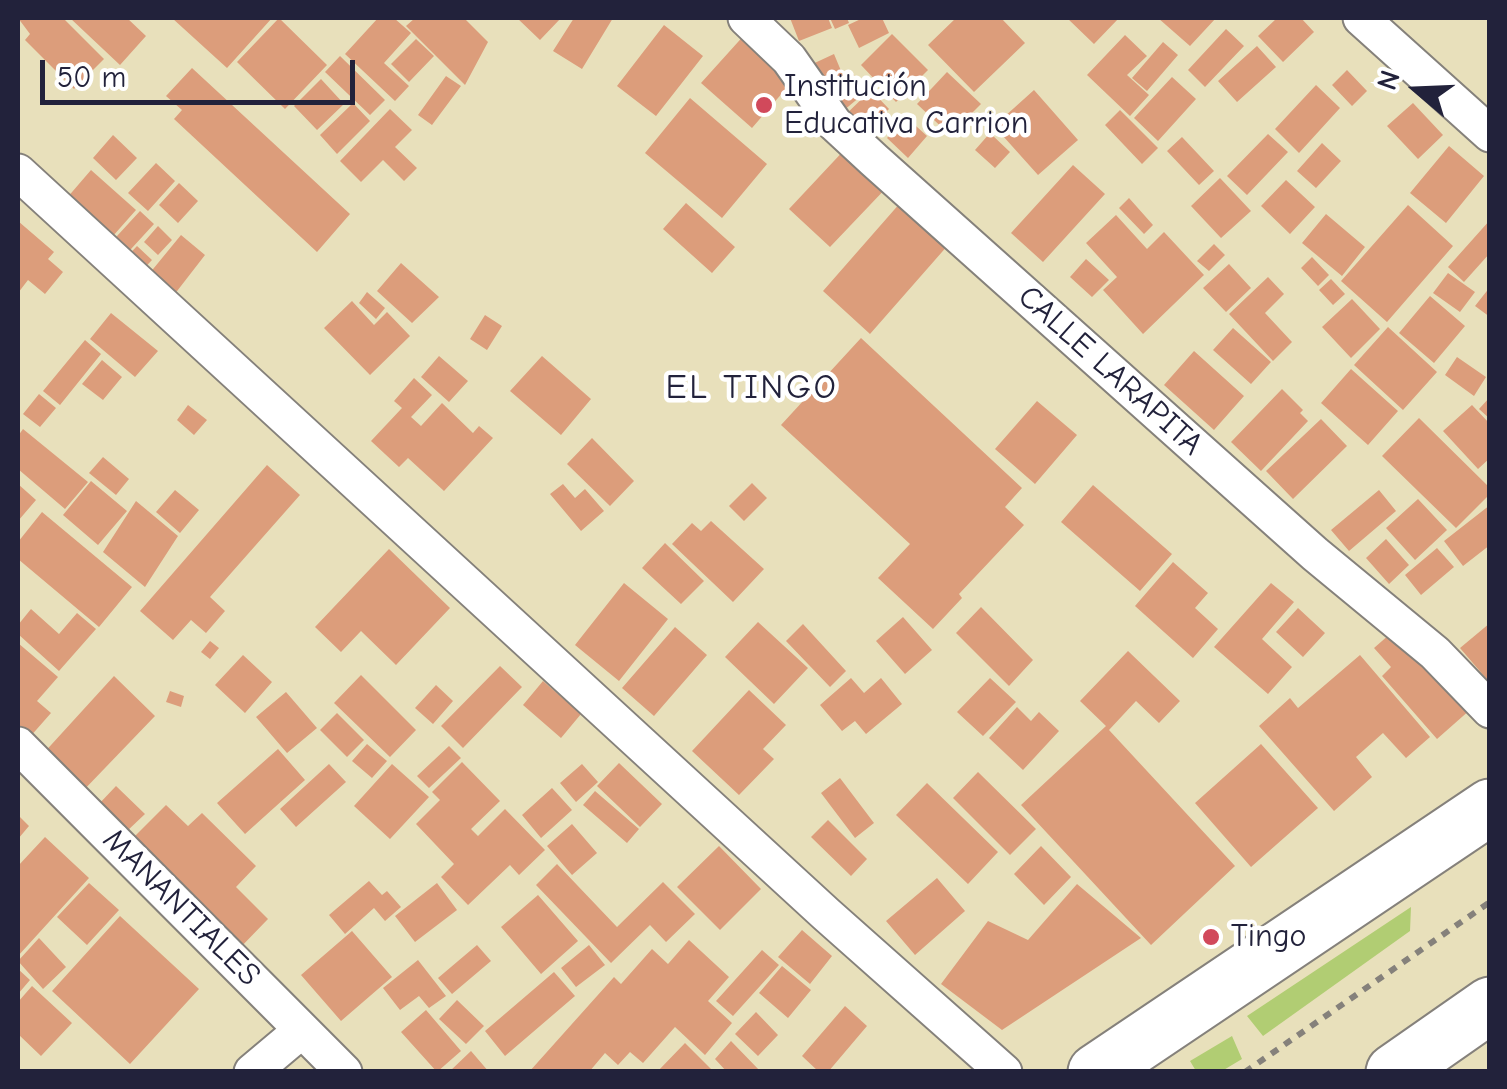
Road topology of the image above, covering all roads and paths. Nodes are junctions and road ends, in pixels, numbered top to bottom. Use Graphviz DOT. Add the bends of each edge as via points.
graph roads {
  1 [pos="746,18"];
  2 [pos="1361,18"];
  3 [pos="1490,134"];
  4 [pos="18,172"];
  5 [pos="1490,710"];
  6 [pos="18,745"];
  7 [pos="1490,808"];
  8 [pos="1490,902"];
  9 [pos="1490,1005"];
  10 [pos="302,1030"];
  11 [pos="252,1072"];
  12 [pos="344,1072"];
  13 [pos="1004,1072"];
  14 [pos="1096,1072"];
  15 [pos="1244,1072"];
  16 [pos="1394,1072"];
  1 -- 5 [label="street, CALLE LARAPITA" via="789,59 834,123 1315,554 1435,652"];
  2 -- 3 [label="street"];
  4 -- 13 [label="street"];
  6 -- 10 [label="street, MANANTIALES"];
  7 -- 14 [label="highway"];
  8 -- 15 [label="path"];
  9 -- 16 [label="highway"];
  10 -- 11 [label="street"];
  10 -- 12 [label="street, MANANTIALES"];
}
